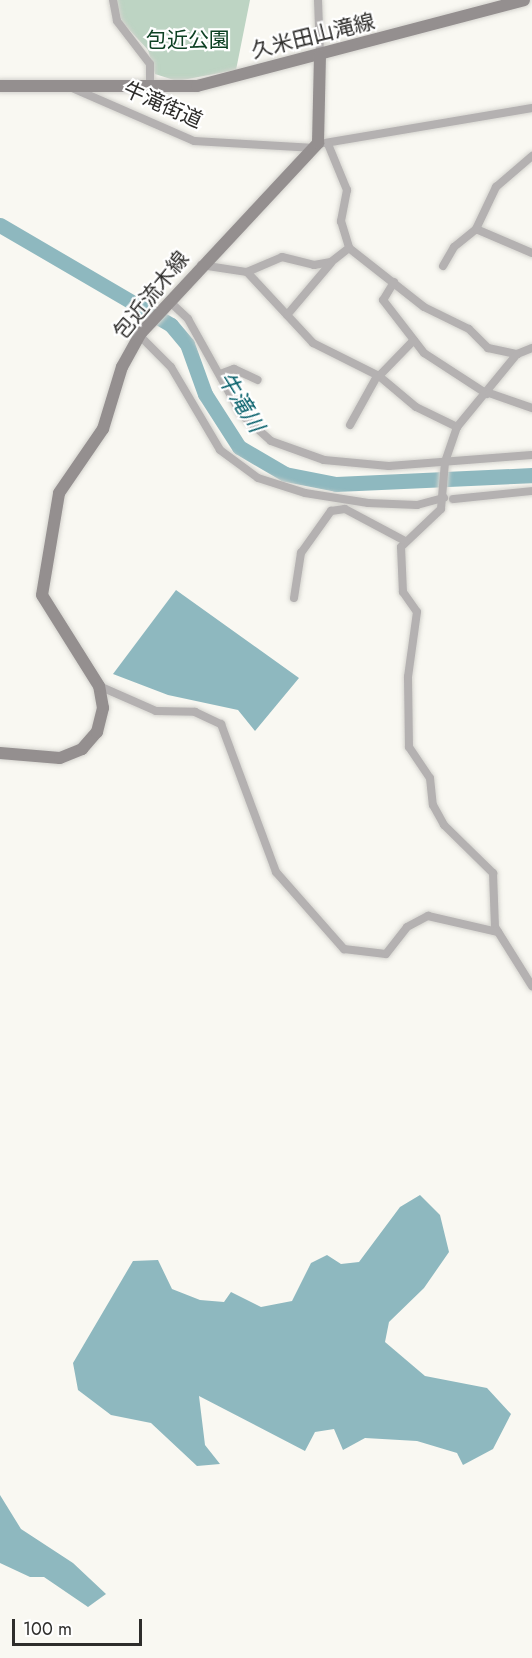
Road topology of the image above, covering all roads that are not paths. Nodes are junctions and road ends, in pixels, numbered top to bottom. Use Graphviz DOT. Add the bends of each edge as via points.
graph roads {
  1 [pos="113,0"];
  2 [pos="318,0"];
  3 [pos="517,0"];
  4 [pos="524,0"];
  5 [pos="320,55"];
  6 [pos="0,86"];
  7 [pos="70,87"];
  8 [pos="150,88"];
  9 [pos="532,108"];
  10 [pos="320,145"];
  11 [pos="532,156"];
  12 [pos="476,229"];
  13 [pos="349,248"];
  14 [pos="532,253"];
  15 [pos="332,262"];
  16 [pos="200,265"];
  17 [pos="443,266"];
  18 [pos="247,272"];
  19 [pos="394,282"];
  20 [pos="167,304"];
  21 [pos="287,315"];
  22 [pos="143,331"];
  23 [pos="414,340"];
  24 [pos="530,351"];
  25 [pos="517,354"];
  26 [pos="220,374"];
  27 [pos="378,377"];
  28 [pos="258,380"];
  29 [pos="488,393"];
  30 [pos="532,408"];
  31 [pos="350,425"];
  32 [pos="457,427"];
  33 [pos="532,455"];
  34 [pos="445,465"];
  35 [pos="532,491"];
  36 [pos="447,496"];
  37 [pos="403,540"];
  38 [pos="294,598"];
  39 [pos="99,686"];
  40 [pos="0,753"];
  41 [pos="498,932"];
  42 [pos="532,986"];
  1 -- 8 [label="street" via="117,21 150,64"];
  2 -- 5 [label="street"];
  3 -- 4 [label="street, 久米田山滝線"];
  3 -- 5 [label="street, 久米田山滝線"];
  5 -- 8 [label="street, 久米田山滝線" via="197,86"];
  5 -- 10 [label="street"];
  6 -- 7 [label="street, 久米田山滝線"];
  7 -- 8 [label="street, 久米田山滝線"];
  7 -- 10 [label="street, 牛滝街道" via="194,141"];
  9 -- 10 [label="street, 牛滝街道"];
  10 -- 13 [label="street" via="347,190 341,221"];
  10 -- 16 [label="street, 包近流木線"];
  11 -- 12 [label="street" via="496,187"];
  12 -- 14 [label="street"];
  12 -- 17 [label="street" via="454,247"];
  13 -- 15 [label="street"];
  13 -- 19 [label="street"];
  15 -- 18 [label="street" via="314,265 282,256"];
  15 -- 21 [label="street"];
  16 -- 18 [label="street"];
  16 -- 20 [label="street, 包近流木線"];
  18 -- 21 [label="street"];
  19 -- 23 [label="street" via="383,300"];
  19 -- 25 [label="street" via="424,307 469,329 488,348"];
  20 -- 22 [label="street, 包近流木線"];
  20 -- 26 [label="street" via="188,319"];
  21 -- 27 [label="street" via="331,356 358,364"];
  22 -- 36 [label="street" via="171,367 220,450 258,478 305,493 368,503 417,505"];
  22 -- 39 [label="street, 包近流木線" via="122,367 100,434 63,482 44,571 42,595 49,610"];
  23 -- 27 [label="street"];
  23 -- 29 [label="street" via="424,353"];
  24 -- 25 [label="street"];
  25 -- 29 [label="street"];
  26 -- 28 [label="street" via="234,369"];
  26 -- 34 [label="street" via="254,429 298,452 389,466"];
  27 -- 31 [label="street"];
  27 -- 32 [label="street" via="416,407"];
  29 -- 30 [label="street"];
  29 -- 32 [label="street"];
  32 -- 34 [label="street"];
  33 -- 34 [label="street"];
  34 -- 36 [label="street"];
  35 -- 36 [label="street"];
  36 -- 37 [label="street" via="429,523"];
  37 -- 38 [label="street" via="345,509 331,511 301,553"];
  37 -- 41 [label="street" via="403,592 417,612 408,677 409,747 426,770 444,825 493,873"];
  39 -- 40 [label="street, 包近流木線" via="101,720 82,749 46,760"];
  39 -- 41 [label="street" via="156,711 195,712 220,724 276,872 344,949 386,954 407,927 428,916"];
  41 -- 42 [label="street"];
}
